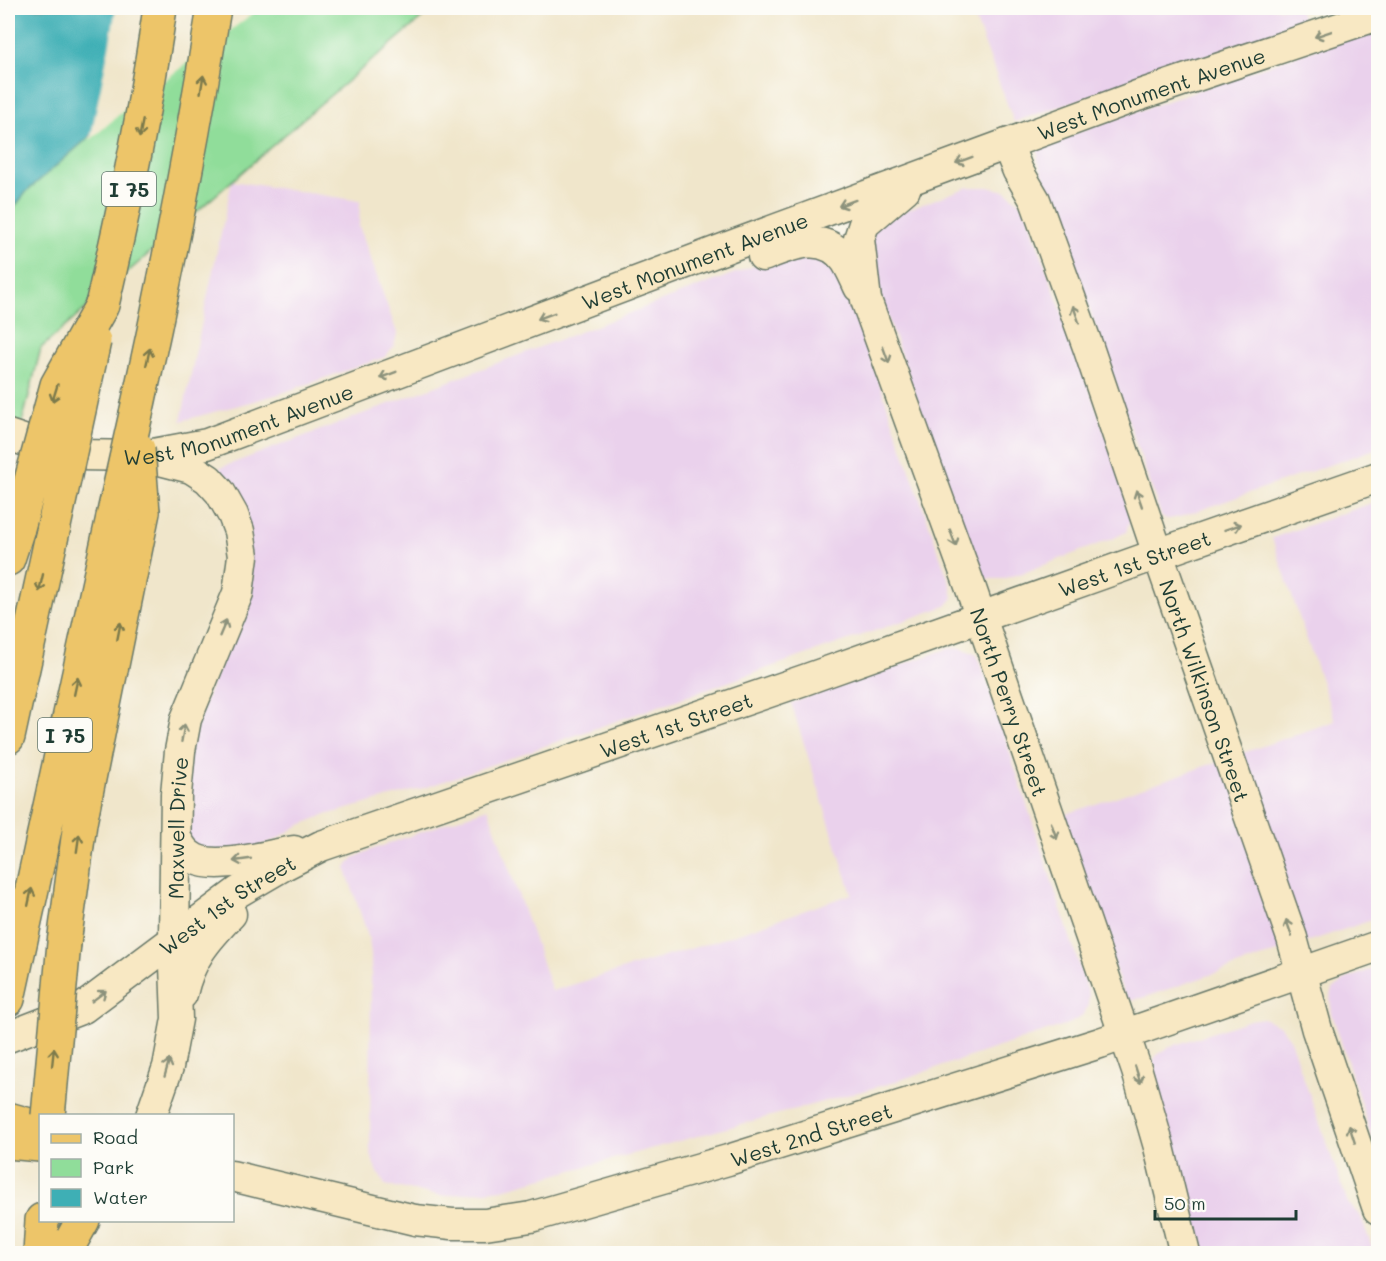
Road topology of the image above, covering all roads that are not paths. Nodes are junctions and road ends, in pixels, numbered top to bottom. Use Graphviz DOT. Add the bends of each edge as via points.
graph roads {
  1 [pos="160,8"];
  2 [pos="214,8"];
  3 [pos="1378,15"];
  4 [pos="1008,144"];
  5 [pos="921,176"];
  6 [pos="866,300"];
  7 [pos="102,304"];
  8 [pos="422,363"];
  9 [pos="8,435"];
  10 [pos="142,456"];
  11 [pos="1378,477"];
  12 [pos="8,494"];
  13 [pos="128,514"];
  14 [pos="1158,554"];
  15 [pos="8,559"];
  16 [pos="981,617"];
  17 [pos="8,737"];
  18 [pos="176,838"];
  19 [pos="321,846"];
  20 [pos="284,865"];
  21 [pos="174,938"];
  22 [pos="1378,946"];
  23 [pos="1301,974"];
  24 [pos="8,999"];
  25 [pos="177,1019"];
  26 [pos="1124,1035"];
  27 [pos="8,1037"];
  28 [pos="48,1114"];
  29 [pos="152,1114"];
  30 [pos="8,1119"];
  31 [pos="39,1128"];
  32 [pos="8,1142"];
  33 [pos="39,1145"];
  34 [pos="234,1176"];
  35 [pos="1378,1209"];
  36 [pos="42,1222"];
  37 [pos="82,1222"];
  38 [pos="40,1254"];
  39 [pos="64,1254"];
  40 [pos="1185,1254"];
  1 -- 7 [label="main road, I 75, one-way" via="131,183"];
  13 -- 2 [label="main road, I 75, one-way, bridge" via="136,414 165,284"];
  3 -- 4 [label="main road, West Monument Avenue, one-way"];
  4 -- 5 [label="main road, West Monument Avenue, one-way"];
  14 -- 4 [label="main road, North Wilkinson Street, one-way" via="1035,200"];
  5 -- 6 [label="main road, North Perry Street" via="864,224 859,239"];
  5 -- 8 [label="main road, West Monument Avenue, one-way"];
  6 -- 8 [label="main road" via="838,253 825,245 795,243 456,372 439,375 428,372"];
  6 -- 16 [label="main road, North Perry Street, one-way"];
  7 -- 15 [label="main road, one-way, bridge" via="57,385"];
  7 -- 17 [label="main road, I 75, one-way, bridge"];
  8 -- 10 [label="main road, West Monument Avenue, one-way" via="207,444"];
  9 -- 10 [label="main road, West Monument Avenue" via="78,455"];
  10 -- 12 [label="main road" via="65,474"];
  18 -- 10 [label="main road, Maxwell Drive, one-way" via="180,752 186,719 238,593 243,556 233,515 208,479 191,468"];
  14 -- 11 [label="main road, West 1st Street, one-way"];
  24 -- 13 [label="main road, I 75, one-way"];
  28 -- 13 [label="main road, one-way, bridge" via="64,943"];
  14 -- 16 [label="main road, West 1st Street"];
  23 -- 14 [label="main road, North Wilkinson Street, one-way" via="1292,938"];
  16 -- 19 [label="main road, West 1st Street"];
  16 -- 26 [label="main road, North Perry Street, one-way"];
  19 -- 18 [label="main road, one-way" via="250,859 203,862 183,850"];
  18 -- 21 [label="main road, Maxwell Drive"];
  19 -- 20 [label="main road, West 1st Street"];
  20 -- 21 [label="main road, West 1st Street"];
  20 -- 25 [label="main road" via="203,943 190,966"];
  21 -- 25 [label="main road, Maxwell Drive"];
  27 -- 21 [label="main road, West 1st Street, one-way" via="83,1008"];
  22 -- 23 [label="main road, West 2nd Street"];
  23 -- 26 [label="main road, West 2nd Street"];
  35 -- 23 [label="main road, North Wilkinson Street, one-way"];
  29 -- 25 [label="main road, Maxwell Drive, one-way" via="168,1067"];
  26 -- 34 [label="main road, West 2nd Street" via="740,1157 531,1217 485,1224 415,1220"];
  26 -- 40 [label="main road, North Perry Street, one-way" via="1159,1147"];
  30 -- 31 [label="main road"];
  32 -- 33 [label="main road"];
  36 -- 38 [label="main road"];
  37 -- 39 [label="main road"];
}
